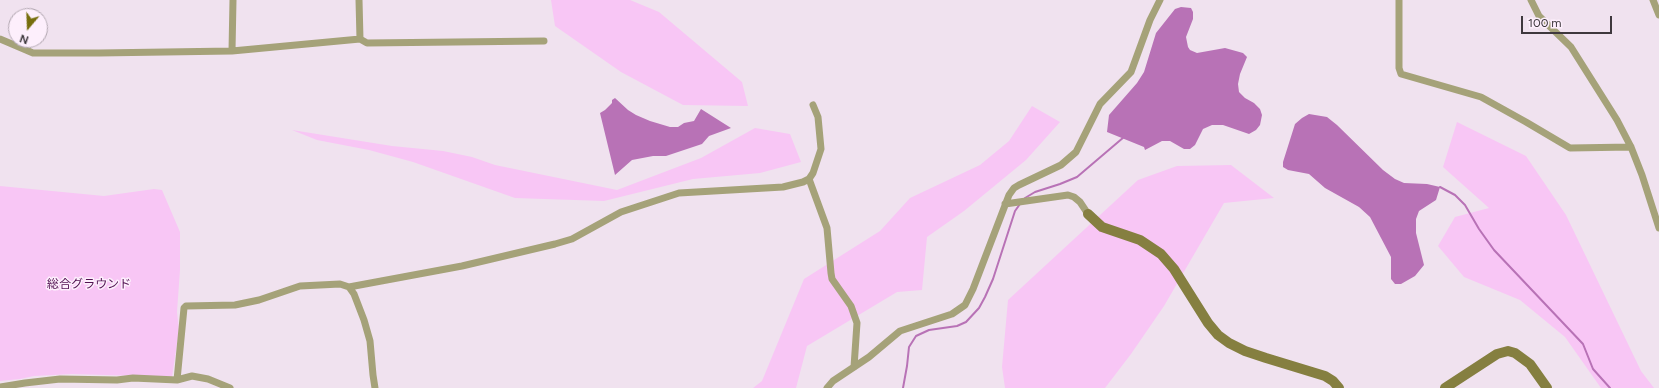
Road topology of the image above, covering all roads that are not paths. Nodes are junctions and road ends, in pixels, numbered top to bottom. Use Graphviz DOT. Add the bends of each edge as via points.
graph roads {
  1 [pos="233,0"];
  2 [pos="359,0"];
  3 [pos="1160,0"];
  4 [pos="1399,0"];
  5 [pos="1531,0"];
  6 [pos="1653,0"];
  7 [pos="1659,14"];
  8 [pos="0,39"];
  9 [pos="360,39"];
  10 [pos="544,41"];
  11 [pos="232,51"];
  12 [pos="813,105"];
  13 [pos="1631,147"];
  14 [pos="809,179"];
  15 [pos="1005,204"];
  16 [pos="1088,214"];
  17 [pos="1659,228"];
  18 [pos="349,287"];
  19 [pos="854,367"];
  20 [pos="177,380"];
  21 [pos="0,387"];
  22 [pos="230,388"];
  23 [pos="375,388"];
  24 [pos="827,388"];
  25 [pos="1339,388"];
  26 [pos="1445,388"];
  27 [pos="1547,388"];
  1 -- 11 [label="street"];
  2 -- 9 [label="street"];
  3 -- 15 [label="street" via="1130,72 1100,104 1076,152 1061,165 1014,188"];
  4 -- 13 [label="street" via="1399,68 1402,74 1481,97 1567,147"];
  5 -- 13 [label="street" via="1539,16 1565,40 1576,55"];
  6 -- 7 [label="street"];
  8 -- 11 [label="street" via="33,53"];
  9 -- 10 [label="street" via="367,43"];
  9 -- 11 [label="street"];
  12 -- 14 [label="street" via="818,117 821,149"];
  13 -- 17 [label="street" via="1646,184"];
  14 -- 18 [label="street" via="783,187 678,193 621,212 572,239 555,244 462,266"];
  14 -- 19 [label="street" via="827,228 830,273 851,306 858,323"];
  15 -- 16 [label="street" via="1068,195 1080,202"];
  15 -- 19 [label="street" via="965,305 952,314 900,331"];
  16 -- 25 [label="street" via="1102,227 1140,240 1161,254 1178,275 1208,323 1229,343 1266,358 1325,376"];
  18 -- 20 [label="street" via="340,284 308,285 242,304 186,306"];
  18 -- 23 [label="street" via="356,297 370,340"];
  19 -- 24 [label="street"];
  20 -- 21 [label="street" via="60,379"];
  20 -- 22 [label="street" via="192,376 200,377"];
  26 -- 27 [label="street" via="1497,354 1508,351 1530,364"];
}
